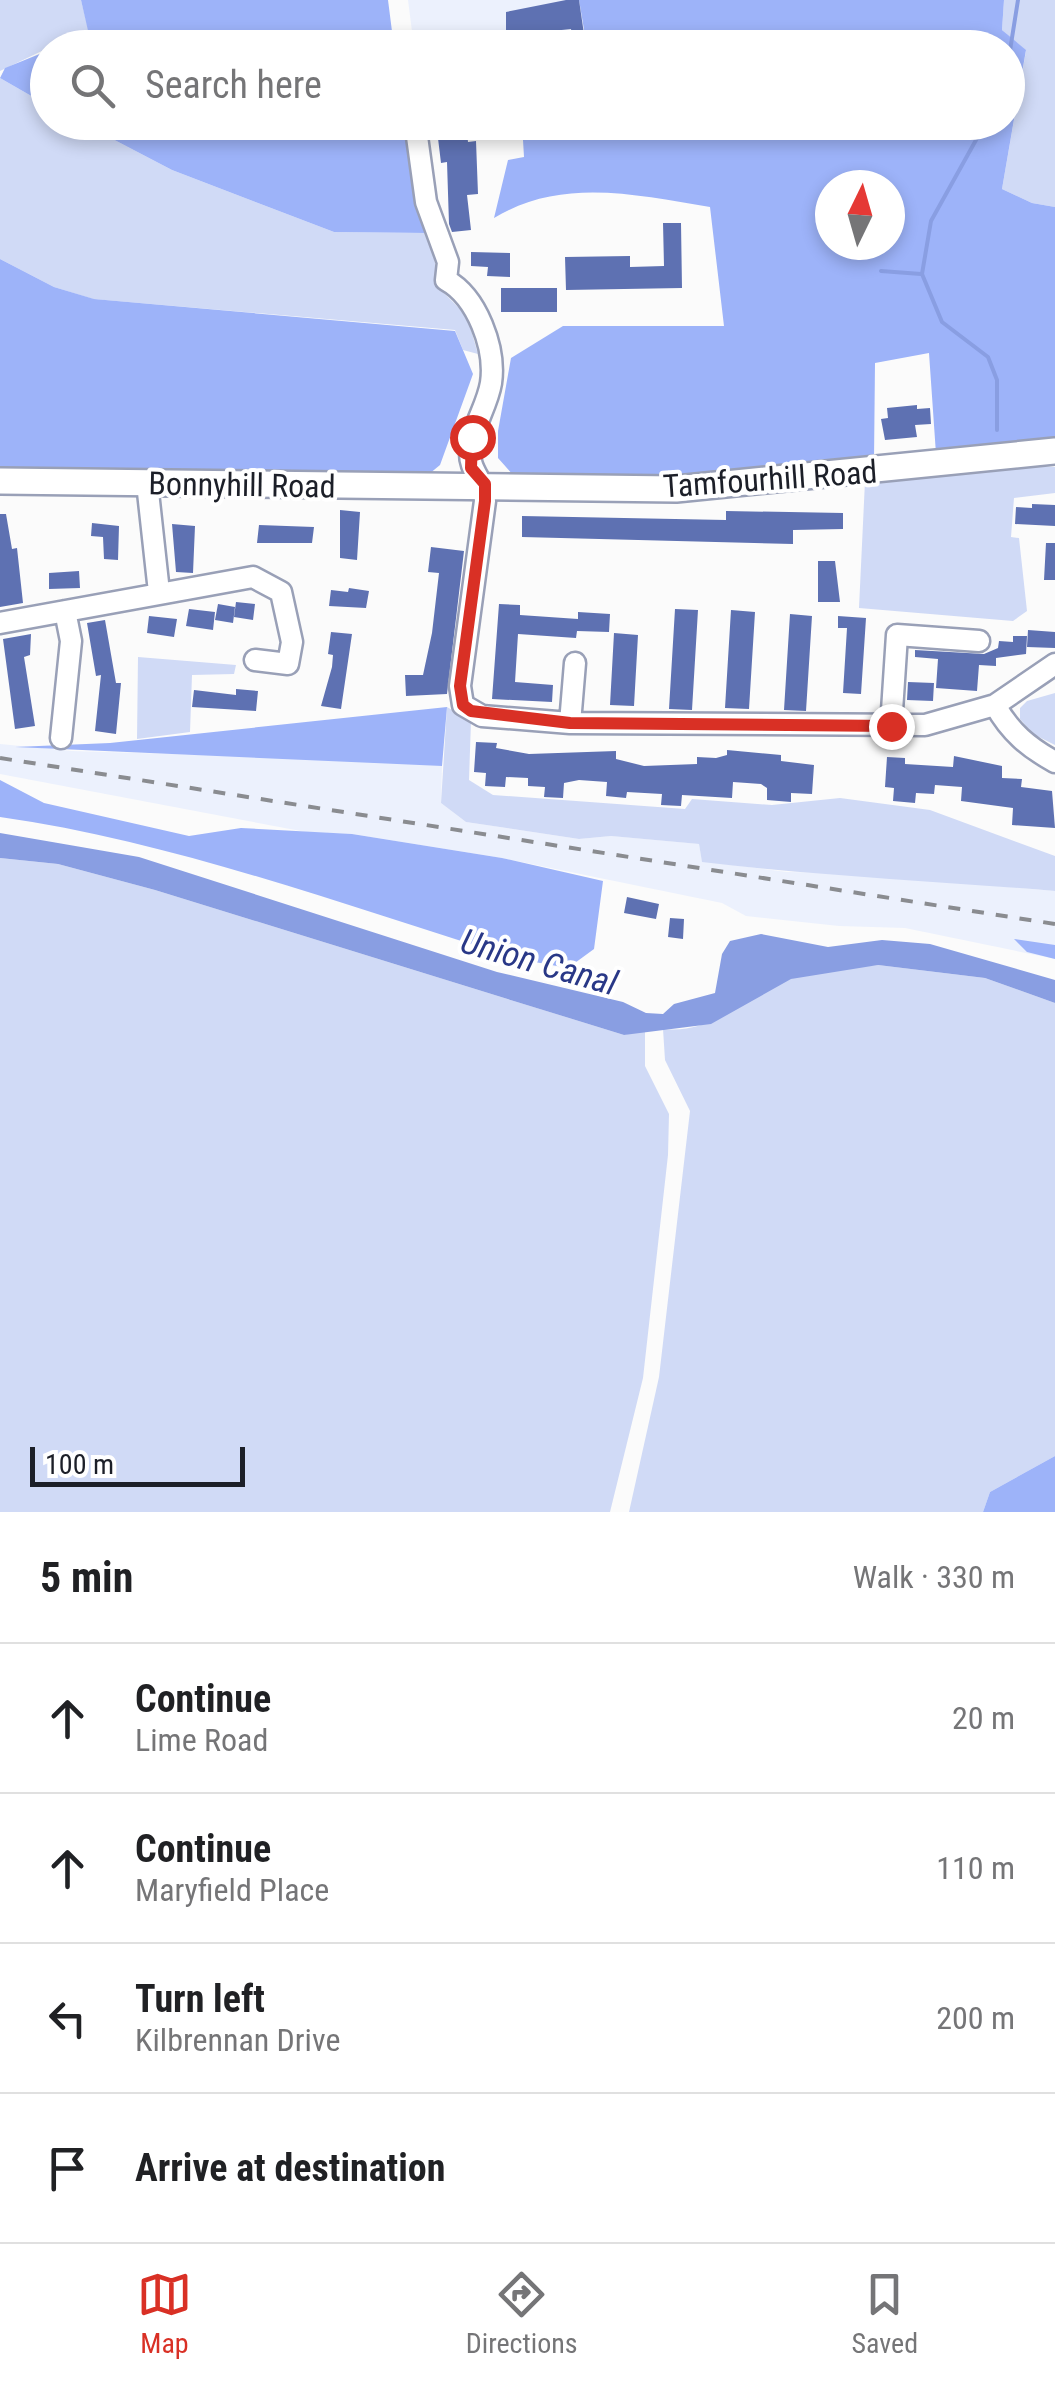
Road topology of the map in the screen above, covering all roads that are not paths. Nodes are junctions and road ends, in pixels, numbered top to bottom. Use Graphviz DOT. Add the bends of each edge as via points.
graph roads {
  1 [pos="417,140"];
  2 [pos="1055,452"];
  3 [pos="0,481"];
  4 [pos="147,483"];
  5 [pos="485,484"];
  6 [pos="159,592"];
  7 [pos="65,610"];
  8 [pos="0,623"];
  9 [pos="979,641"];
  10 [pos="255,660"];
  11 [pos="575,663"];
  12 [pos="1055,664"];
  13 [pos="994,705"];
  14 [pos="570,723"];
  15 [pos="891,726"];
  16 [pos="61,738"];
  17 [pos="1055,762"];
  1 -- 5 [label="street" via="426,202 448,262 446,280 476,314 491,361 470,455 471,468"];
  2 -- 5 [label="main road, Tamfourhill Road" via="676,489"];
  3 -- 4 [label="main road, Bonnyhill Road"];
  4 -- 5 [label="main road, Bonnyhill Road"];
  4 -- 6 [label="street"];
  5 -- 14 [label="street" via="463,705 482,716"];
  6 -- 7 [label="street"];
  6 -- 10 [label="street" via="253,576 269,582 288,610 292,642 288,664"];
  7 -- 8 [label="street"];
  7 -- 16 [label="street" via="71,641"];
  9 -- 15 [label="street" via="897,635"];
  11 -- 14 [label="street"];
  12 -- 13 [label="street"];
  13 -- 15 [label="street" via="924,726"];
  13 -- 17 [label="street" via="1007,728"];
  14 -- 15 [label="street"];
}
